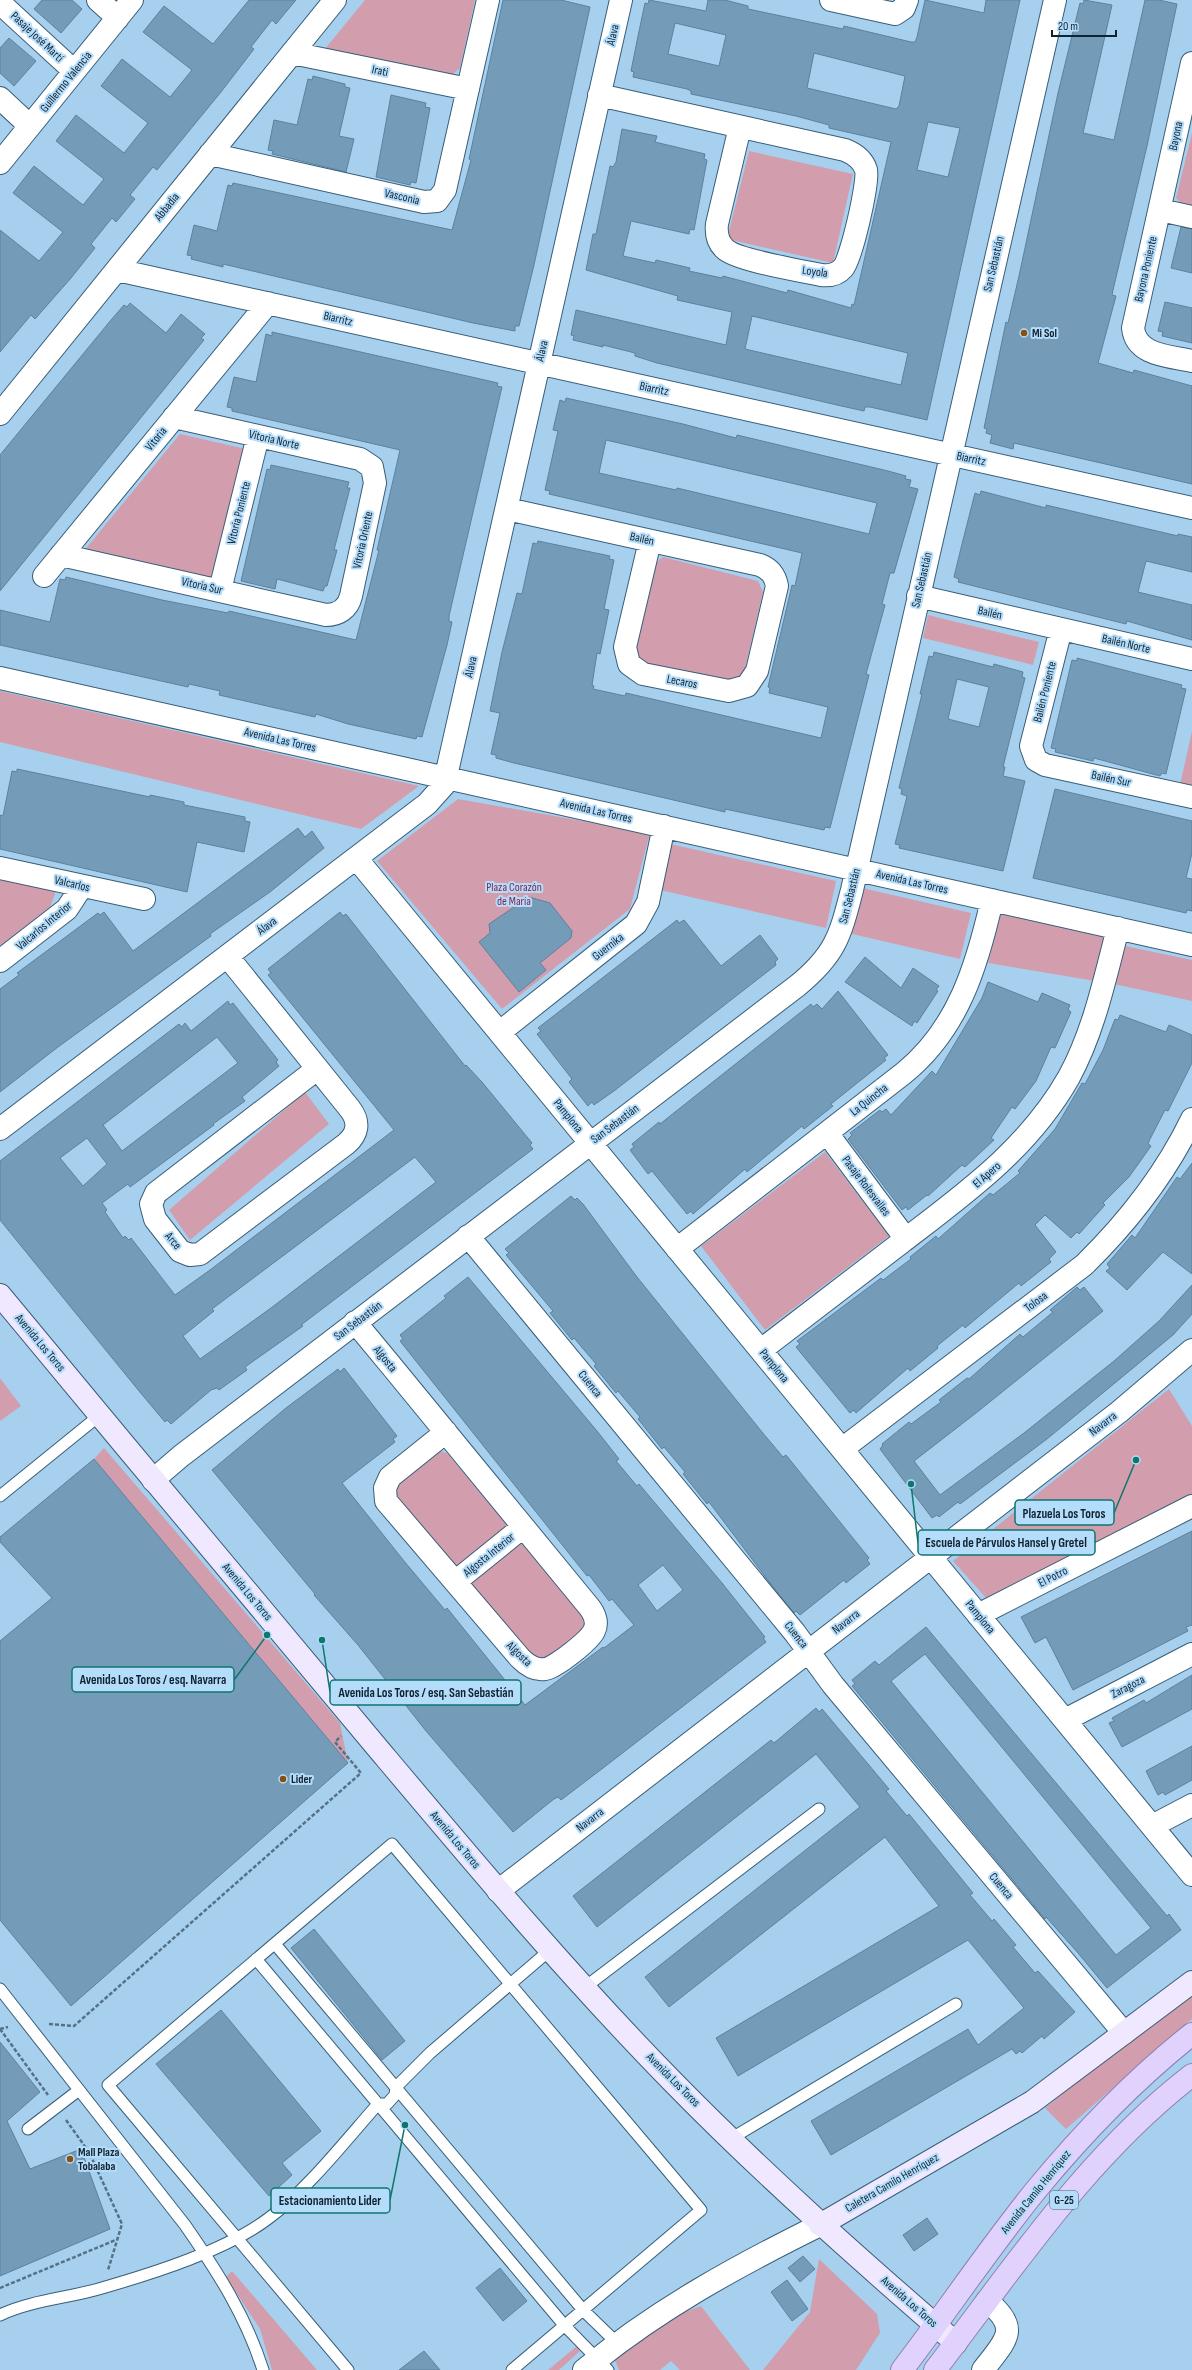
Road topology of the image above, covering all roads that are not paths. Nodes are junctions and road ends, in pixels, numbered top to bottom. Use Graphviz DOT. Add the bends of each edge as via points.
graph roads {
  1 [pos="98,0"];
  2 [pos="132,0"];
  3 [pos="335,0"];
  4 [pos="488,0"];
  5 [pos="621,0"];
  6 [pos="831,0"];
  7 [pos="1055,0"];
  8 [pos="0,3"];
  9 [pos="904,6"];
  10 [pos="118,18"];
  11 [pos="292,53"];
  12 [pos="1192,63"];
  13 [pos="74,71"];
  14 [pos="468,89"];
  15 [pos="599,95"];
  16 [pos="0,98"];
  17 [pos="30,126"];
  18 [pos="740,127"];
  19 [pos="210,154"];
  20 [pos="0,163"];
  21 [pos="1160,210"];
  22 [pos="1192,217"];
  23 [pos="117,270"];
  24 [pos="268,303"];
  25 [pos="1192,361"];
  26 [pos="539,364"];
  27 [pos="0,414"];
  28 [pos="174,417"];
  29 [pos="258,436"];
  30 [pos="950,455"];
  31 [pos="372,467"];
  32 [pos="1192,508"];
  33 [pos="507,509"];
  34 [pos="650,541"];
  35 [pos="61,554"];
  36 [pos="774,575"];
  37 [pos="44,576"];
  38 [pos="220,590"];
  39 [pos="918,596"];
  40 [pos="343,610"];
  41 [pos="1061,629"];
  42 [pos="1192,659"];
  43 [pos="0,678"];
  44 [pos="1033,755"];
  45 [pos="446,778"];
  46 [pos="1192,797"];
  47 [pos="664,826"];
  48 [pos="356,858"];
  49 [pos="0,868"];
  50 [pos="856,869"];
  51 [pos="82,886"];
  52 [pos="144,899"];
  53 [pos="992,900"];
  54 [pos="1118,928"];
  55 [pos="1192,945"];
  56 [pos="227,956"];
  57 [pos="0,961"];
  58 [pos="500,1032"];
  59 [pos="317,1069"];
  60 [pos="1192,1118"];
  61 [pos="0,1129"];
  62 [pos="826,1133"];
  63 [pos="590,1143"];
  64 [pos="468,1236"];
  65 [pos="906,1239"];
  66 [pos="677,1249"];
  67 [pos="0,1295"];
  68 [pos="356,1322"];
  69 [pos="761,1350"];
  70 [pos="1192,1350"];
  71 [pos="100,1415"];
  72 [pos="446,1432"];
  73 [pos="842,1449"];
  74 [pos="153,1480"];
  75 [pos="0,1496"];
  76 [pos="1192,1506"];
  77 [pos="523,1527"];
  78 [pos="931,1557"];
  79 [pos="455,1582"];
  80 [pos="978,1614"];
  81 [pos="809,1651"];
  82 [pos="1192,1654"];
  83 [pos="1065,1720"];
  84 [pos="1192,1805"];
  85 [pos="818,1809"];
  86 [pos="1152,1826"];
  87 [pos="1192,1875"];
  88 [pos="498,1891"];
  89 [pos="275,1944"];
  90 [pos="550,1950"];
  91 [pos="256,1960"];
  92 [pos="1192,1982"];
  93 [pos="511,1984"];
  94 [pos="584,1988"];
  95 [pos="0,1989"];
  96 [pos="956,2004"];
  97 [pos="1124,2033"];
  98 [pos="1192,2034"];
  99 [pos="1192,2075"];
  100 [pos="396,2087"];
  101 [pos="79,2090"];
  102 [pos="378,2104"];
  103 [pos="28,2128"];
  104 [pos="732,2138"];
  105 [pos="820,2225"];
  106 [pos="237,2238"];
  107 [pos="204,2253"];
  108 [pos="987,2301"];
  109 [pos="583,2310"];
  110 [pos="0,2315"];
  111 [pos="936,2325"];
  112 [pos="564,2326"];
  113 [pos="956,2343"];
  114 [pos="618,2344"];
  115 [pos="596,2366"];
  116 [pos="263,2370"];
  117 [pos="348,2370"];
  118 [pos="512,2370"];
  119 [pos="902,2370"];
  120 [pos="935,2370"];
  121 [pos="983,2370"];
  1 -- 10 [label="street"];
  2 -- 10 [label="street, Guillermo Valencia"];
  3 -- 11 [label="street, Abbadia"];
  4 -- 14 [label="street, Vasconia"];
  5 -- 15 [label="street, Álava"];
  6 -- 9 [label="street" via="890,14"];
  7 -- 30 [label="street, San Sebastián"];
  8 -- 13 [label="street, Pasaje José Martí"];
  10 -- 13 [label="street, Guillermo Valencia"];
  11 -- 14 [label="street, Irati"];
  11 -- 19 [label="street, Abbadia"];
  12 -- 21 [label="street, Bayona"];
  13 -- 17 [label="street, Guillermo Valencia"];
  14 -- 19 [label="street, Vasconia" via="444,190 437,201 430,203"];
  15 -- 18 [label="street, Loyola"];
  15 -- 26 [label="street, Álava"];
  16 -- 17 [label="street"];
  17 -- 20 [label="street, Guillermo Valencia"];
  18 -- 18 [label="street, Loyola" via="845,150 862,162 866,169 867,183 847,260 839,272 821,275 732,255 720,244 716,231 717,224"];
  19 -- 23 [label="street, Abbadia"];
  21 -- 22 [label="street"];
  21 -- 25 [label="street, Bayona Poniente" via="1133,328 1136,342 1146,350"];
  23 -- 24 [label="street, Biarritz"];
  23 -- 27 [label="street, Abbadia"];
  24 -- 26 [label="street, Biarritz"];
  24 -- 28 [label="street, Vitoria"];
  26 -- 30 [label="street, Biarritz"];
  26 -- 33 [label="street, Álava"];
  28 -- 29 [label="street, Vitoria Norte"];
  28 -- 35 [label="street, Vitoria"];
  29 -- 31 [label="street, Vitoria Norte" via="365,460"];
  29 -- 38 [label="street, Vitoria Poniente"];
  30 -- 32 [label="street, Biarritz"];
  30 -- 39 [label="street, San Sebastián"];
  31 -- 40 [label="street, Vitoria Oriente" via="375,472 375,483 351,596"];
  33 -- 34 [label="street, Bailén"];
  33 -- 45 [label="street, Álava"];
  34 -- 36 [label="street, Bailén" via="760,565"];
  34 -- 36 [label="street, Lecaros" via="625,647 629,664 643,674 729,691 747,686 757,671 776,586"];
  35 -- 37 [label="street, Vitoria"];
  35 -- 38 [label="street, Vitoria Sur"];
  38 -- 40 [label="street, Vitoria Sur" via="326,615"];
  39 -- 41 [label="street, Bailén"];
  39 -- 50 [label="street, San Sebastián"];
  41 -- 42 [label="street, Bailén Norte"];
  41 -- 44 [label="street, Bailén Poniente" via="1032,742"];
  43 -- 45 [label="street, Avenida Las Torres"];
  44 -- 46 [label="street, Bailén Sur" via="1045,765"];
  45 -- 47 [label="street, Avenida Las Torres"];
  45 -- 48 [label="street, Álava" via="433,800"];
  47 -- 50 [label="street, Avenida Las Torres"];
  47 -- 58 [label="street, Guernika" via="648,902 636,924"];
  48 -- 56 [label="street, Álava"];
  48 -- 58 [label="street, Pamplona"];
  49 -- 51 [label="street, Valcarlos"];
  50 -- 53 [label="street, Avenida Las Torres"];
  50 -- 63 [label="street, San Sebastián" via="844,924 831,952 821,965"];
  51 -- 52 [label="street, Valcarlos"];
  51 -- 57 [label="street, Valcarlos Interior" via="67,910"];
  53 -- 54 [label="street, Avenida Las Torres"];
  53 -- 62 [label="street, La Quincha" via="965,991 940,1037 917,1062"];
  54 -- 55 [label="street, Avenida Las Torres"];
  54 -- 65 [label="street, El Apero" via="1101,993 1082,1050 1054,1102 997,1168"];
  56 -- 59 [label="street, Arce"];
  56 -- 61 [label="street, Álava"];
  58 -- 63 [label="street, Pamplona"];
  59 -- 59 [label="street, Arce" via="156,1193 151,1204 153,1215 180,1251 190,1255 200,1254 351,1140 357,1127 354,1114"];
  60 -- 73 [label="street, Tolosa" via="1175,1152 1152,1188 1110,1239 1084,1265"];
  62 -- 65 [label="street, Pasaje Rolesvalles"];
  62 -- 66 [label="street, La Quincha"];
  63 -- 64 [label="street, San Sebastián"];
  63 -- 66 [label="street, Pamplona"];
  64 -- 68 [label="street, San Sebastián"];
  64 -- 81 [label="street, Cuenca"];
  65 -- 69 [label="street, El Apero"];
  66 -- 69 [label="street, Pamplona"];
  67 -- 71 [label="main road, Avenida Los Toros"];
  68 -- 72 [label="street, Algosta"];
  68 -- 74 [label="street, San Sebastián" via="172,1462"];
  69 -- 73 [label="street, Pamplona"];
  70 -- 78 [label="street, Navarra" via="1125,1407"];
  71 -- 74 [label="main road, Avenida Los Toros"];
  71 -- 75 [label="lane"];
  72 -- 77 [label="street, Algosta"];
  72 -- 79 [label="street, Algosta" via="390,1477 385,1495 389,1506"];
  73 -- 78 [label="street, Pamplona"];
  74 -- 88 [label="main road, Avenida Los Toros"];
  76 -- 80 [label="street, El Potro"];
  77 -- 79 [label="street, Algosta Interior"];
  77 -- 79 [label="street, Algosta" via="593,1613 594,1631 586,1640 551,1667 531,1667 520,1658"];
  78 -- 80 [label="street, Pamplona"];
  78 -- 81 [label="street, Navarra"];
  80 -- 83 [label="street, Pamplona"];
  81 -- 88 [label="street, Navarra"];
  81 -- 97 [label="street, Cuenca" via="834,1685"];
  82 -- 83 [label="street, Zaragoza"];
  83 -- 86 [label="street, Pamplona"];
  84 -- 86 [label="street"];
  85 -- 94 [label="lane"];
  86 -- 87 [label="street, Pamplona"];
  88 -- 90 [label="main road, Avenida Los Toros"];
  89 -- 91 [label="lane"];
  89 -- 93 [label="lane" via="392,1844"];
  89 -- 100 [label="lane"];
  90 -- 93 [label="lane"];
  90 -- 94 [label="main road, Avenida Los Toros"];
  91 -- 102 [label="lane"];
  91 -- 106 [label="lane" via="108,2085"];
  92 -- 97 [label="main road, Caletera Camilo Henríquez"];
  93 -- 100 [label="lane" via="430,2053"];
  93 -- 109 [label="lane" via="701,2210"];
  94 -- 104 [label="main road, Avenida Los Toros" via="674,2083"];
  95 -- 101 [label="lane"];
  96 -- 104 [label="lane"];
  97 -- 105 [label="main road, Caletera Camilo Henríquez" via="1032,2102"];
  98 -- 111 [label="main road, Avenida Camilo Henríquez / G-25" via="1144,2075 1070,2150 1011,2222"];
  99 -- 108 [label="main road, G-25" via="1150,2110 1082,2179 1051,2215"];
  100 -- 102 [label="lane" via="395,2095 387,2104"];
  100 -- 109 [label="lane"];
  101 -- 103 [label="lane"];
  101 -- 107 [label="lane"];
  102 -- 106 [label="lane" via="309,2181 270,2218"];
  102 -- 112 [label="lane"];
  104 -- 105 [label="main road, Avenida Los Toros"];
  105 -- 111 [label="main road, Avenida Los Toros"];
  105 -- 114 [label="street, Caletera Camilo Henríquez" via="697,2290"];
  106 -- 107 [label="lane"];
  106 -- 117 [label="lane"];
  107 -- 110 [label="lane" via="102,2288"];
  107 -- 116 [label="lane" via="233,2298 254,2341"];
  108 -- 113 [label="main road, G-25"];
  108 -- 121 [label="street" via="1002,2314 1007,2322 1008,2331 1004,2342"];
  109 -- 112 [label="lane"];
  109 -- 114 [label="lane"];
  111 -- 113 [label="main road, Avenida Los Toros"];
  111 -- 119 [label="main road, Avenida Camilo Henríquez / G-25"];
  112 -- 115 [label="lane"];
  112 -- 118 [label="lane"];
  113 -- 120 [label="main road, G-25"];
  114 -- 115 [label="street, Caletera Camilo Henríquez"];
}
